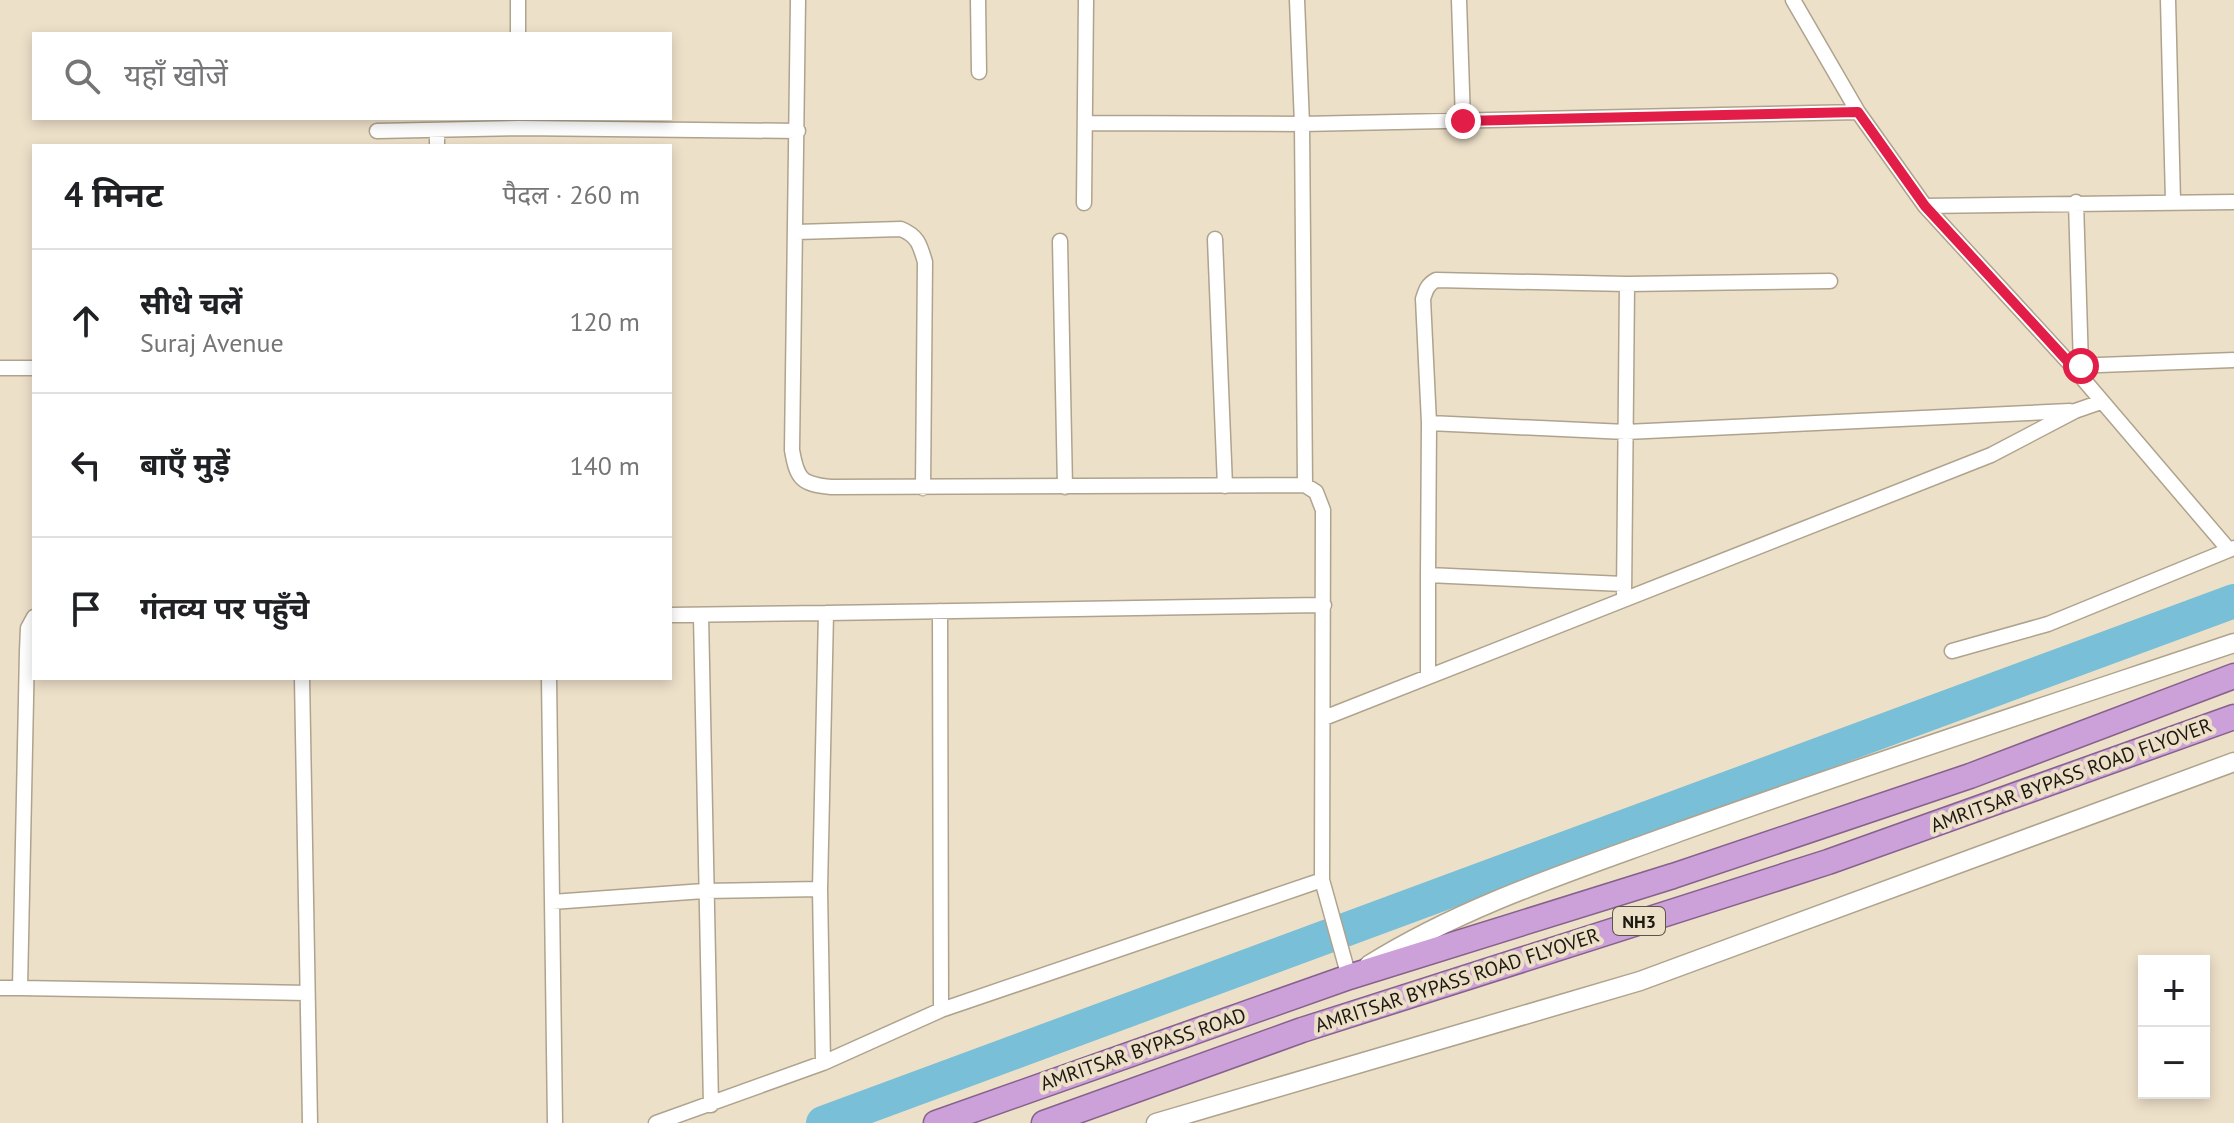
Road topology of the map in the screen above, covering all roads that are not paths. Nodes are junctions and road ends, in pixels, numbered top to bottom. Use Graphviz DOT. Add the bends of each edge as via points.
graph roads {
  1 [pos="518,0"];
  2 [pos="798,0"];
  3 [pos="978,0"];
  4 [pos="1086,0"];
  5 [pos="1297,0"];
  6 [pos="1459,0"];
  7 [pos="1793,0"];
  8 [pos="2168,0"];
  9 [pos="518,32"];
  10 [pos="979,72"];
  11 [pos="1858,112"];
  12 [pos="1463,121"];
  13 [pos="518,123"];
  14 [pos="1085,123"];
  15 [pos="1302,124"];
  16 [pos="437,130"];
  17 [pos="377,131"];
  18 [pos="798,131"];
  19 [pos="437,144"];
  20 [pos="2173,201"];
  21 [pos="2076,202"];
  22 [pos="2234,202"];
  23 [pos="1084,203"];
  24 [pos="1925,206"];
  25 [pos="796,232"];
  26 [pos="1215,239"];
  27 [pos="1060,241"];
  28 [pos="1830,281"];
  29 [pos="1627,284"];
  30 [pos="2234,360"];
  31 [pos="2076,366"];
  32 [pos="0,368"];
  33 [pos="32,368"];
  34 [pos="2101,402"];
  35 [pos="2075,411"];
  36 [pos="1429,423"];
  37 [pos="1626,432"];
  38 [pos="1305,485"];
  39 [pos="1225,486"];
  40 [pos="1065,487"];
  41 [pos="923,488"];
  42 [pos="2232,549"];
  43 [pos="1428,575"];
  44 [pos="1624,592"];
  45 [pos="1324,605"];
  46 [pos="940,611"];
  47 [pos="826,613"];
  48 [pos="672,615"];
  49 [pos="701,615"];
  50 [pos="32,621"];
  51 [pos="2234,643"];
  52 [pos="1952,651"];
  53 [pos="1428,676"];
  54 [pos="2234,676"];
  55 [pos="302,680"];
  56 [pos="549,680"];
  57 [pos="2234,717"];
  58 [pos="1324,718"];
  59 [pos="2234,762"];
  60 [pos="1322,880"];
  61 [pos="820,889"];
  62 [pos="704,891"];
  63 [pos="552,902"];
  64 [pos="1349,977"];
  65 [pos="0,988"];
  66 [pos="20,988"];
  67 [pos="307,993"];
  68 [pos="941,1010"];
  69 [pos="823,1063"];
  70 [pos="711,1105"];
  71 [pos="310,1123"];
  72 [pos="555,1123"];
  73 [pos="656,1123"];
  74 [pos="936,1123"];
  75 [pos="1044,1123"];
  76 [pos="1156,1123"];
  1 -- 9 [label="street"];
  2 -- 18 [label="street"];
  3 -- 10 [label="street"];
  4 -- 14 [label="street"];
  5 -- 15 [label="street"];
  6 -- 12 [label="street"];
  7 -- 11 [label="street"];
  8 -- 20 [label="street"];
  11 -- 12 [label="street"];
  11 -- 24 [label="street"];
  12 -- 15 [label="street"];
  13 -- 16 [label="street"];
  13 -- 18 [label="street"];
  14 -- 15 [label="street"];
  14 -- 23 [label="street"];
  15 -- 38 [label="street"];
  16 -- 17 [label="street"];
  16 -- 19 [label="street"];
  18 -- 25 [label="street"];
  20 -- 21 [label="street"];
  20 -- 22 [label="street"];
  21 -- 24 [label="street"];
  21 -- 31 [label="street"];
  24 -- 31 [label="street"];
  25 -- 41 [label="street" via="796,472 817,485"];
  25 -- 41 [label="street" via="901,229 915,235 920,245 925,262"];
  26 -- 39 [label="street"];
  27 -- 40 [label="street"];
  28 -- 29 [label="street"];
  29 -- 36 [label="street" via="1431,283 1423,299"];
  29 -- 37 [label="street"];
  30 -- 31 [label="street"];
  31 -- 34 [label="street"];
  32 -- 33 [label="street"];
  34 -- 35 [label="street"];
  34 -- 42 [label="street"];
  35 -- 37 [label="street"];
  35 -- 44 [label="street" via="1991,455"];
  36 -- 37 [label="street"];
  36 -- 43 [label="street"];
  37 -- 44 [label="street"];
  38 -- 39 [label="street"];
  38 -- 45 [label="street" via="1316,492 1323,510"];
  39 -- 40 [label="street"];
  40 -- 41 [label="street"];
  42 -- 52 [label="street" via="2048,624"];
  43 -- 44 [label="street"];
  43 -- 53 [label="street"];
  44 -- 53 [label="street"];
  45 -- 46 [label="street"];
  45 -- 58 [label="street"];
  46 -- 47 [label="street"];
  46 -- 68 [label="street"];
  47 -- 49 [label="street"];
  47 -- 61 [label="street"];
  48 -- 49 [label="street"];
  49 -- 62 [label="street"];
  50 -- 66 [label="street" via="27,651"];
  51 -- 64 [label="street" via="1495,899"];
  53 -- 58 [label="street"];
  54 -- 64 [label="highway, AMRITSAR BYPASS ROAD FLYOVER / NH3" via="1970,776"];
  55 -- 67 [label="street"];
  56 -- 63 [label="street"];
  57 -- 75 [label="highway, AMRITSAR BYPASS ROAD FLYOVER / NH3" via="1828,862 1332,1020"];
  58 -- 60 [label="street"];
  59 -- 76 [label="street" via="1640,981"];
  60 -- 64 [label="street"];
  60 -- 68 [label="street"];
  61 -- 62 [label="street"];
  61 -- 69 [label="street"];
  62 -- 63 [label="street"];
  62 -- 70 [label="street"];
  63 -- 72 [label="street"];
  64 -- 74 [label="highway, AMRITSAR BYPASS ROAD / NH3"];
  65 -- 66 [label="street"];
  66 -- 67 [label="street"];
  67 -- 71 [label="street"];
  68 -- 69 [label="street"];
  69 -- 70 [label="street"];
  70 -- 73 [label="street"];
}
